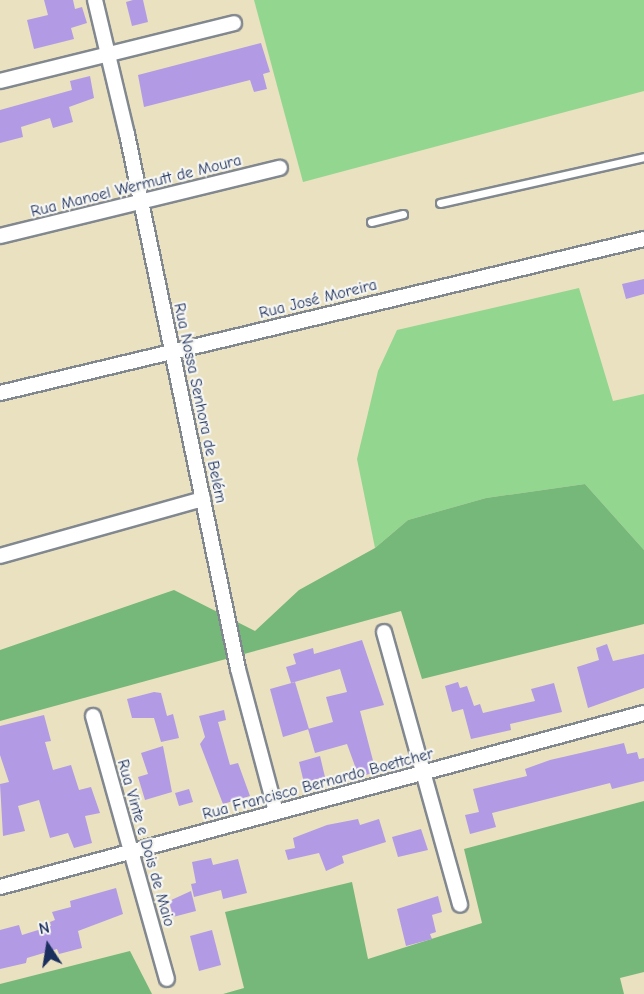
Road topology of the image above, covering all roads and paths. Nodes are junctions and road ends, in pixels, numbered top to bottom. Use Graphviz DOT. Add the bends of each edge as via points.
graph roads {
  1 [pos="95,0"];
  2 [pos="234,23"];
  3 [pos="108,54"];
  4 [pos="0,81"];
  5 [pos="644,157"];
  6 [pos="280,168"];
  7 [pos="141,202"];
  8 [pos="440,204"];
  9 [pos="403,214"];
  10 [pos="371,222"];
  11 [pos="0,236"];
  12 [pos="644,240"];
  13 [pos="172,351"];
  14 [pos="0,393"];
  15 [pos="203,499"];
  16 [pos="0,556"];
  17 [pos="384,632"];
  18 [pos="644,713"];
  19 [pos="93,716"];
  20 [pos="424,773"];
  21 [pos="276,812"];
  22 [pos="131,851"];
  23 [pos="0,887"];
  24 [pos="460,905"];
  25 [pos="167,979"];
  1 -- 3 [label="street, Rua Nossa Senhora de Belém"];
  2 -- 3 [label="street"];
  3 -- 4 [label="street"];
  3 -- 7 [label="street, Rua Nossa Senhora de Belém"];
  5 -- 8 [label="lane"];
  6 -- 7 [label="street, Rua Manoel Wermutt de Moura"];
  7 -- 11 [label="street, Rua Manoel Wermutt de Moura"];
  7 -- 13 [label="street, Rua Nossa Senhora de Belém"];
  9 -- 10 [label="lane"];
  12 -- 13 [label="street, Rua José Moreira"];
  13 -- 14 [label="street, Rua José Moreira"];
  13 -- 15 [label="street, Rua Nossa Senhora de Belém"];
  15 -- 16 [label="street"];
  15 -- 21 [label="street, Rua Nossa Senhora de Belém" via="238,669"];
  17 -- 20 [label="street"];
  18 -- 20 [label="street, Rua Francisco Bernardo Boettcher"];
  19 -- 22 [label="street, Rua Vinte e Dois de Maio"];
  20 -- 21 [label="street, Rua Francisco Bernardo Boettcher"];
  20 -- 24 [label="street"];
  21 -- 22 [label="street, Rua Francisco Bernardo Boettcher"];
  22 -- 23 [label="street, Rua Francisco Bernardo Boettcher"];
  22 -- 25 [label="street, Rua Vinte e Dois de Maio"];
}
